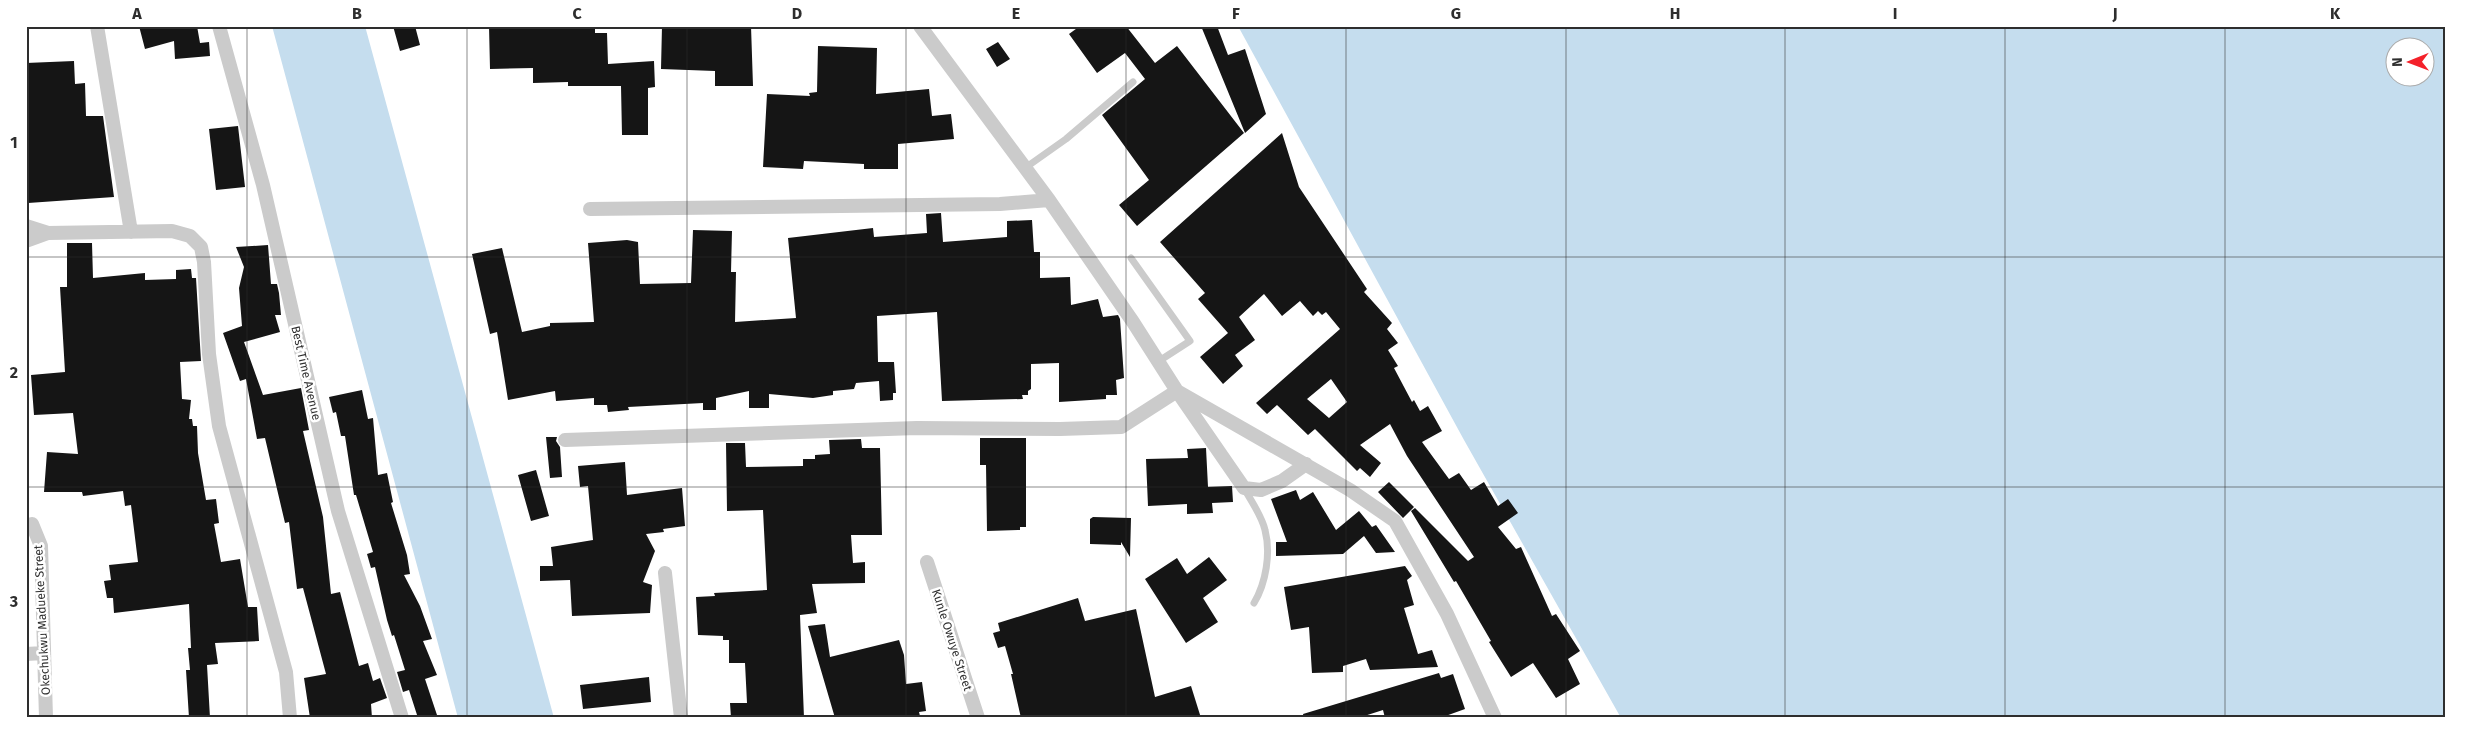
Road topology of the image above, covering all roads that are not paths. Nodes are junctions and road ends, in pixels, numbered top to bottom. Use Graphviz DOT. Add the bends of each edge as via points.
graph roads {
  1 [pos="97,26"];
  2 [pos="219,26"];
  3 [pos="920,26"];
  4 [pos="1133,82"];
  5 [pos="1025,168"];
  6 [pos="1049,200"];
  7 [pos="590,209"];
  8 [pos="26,226"];
  9 [pos="131,232"];
  10 [pos="48,233"];
  11 [pos="26,241"];
  12 [pos="1131,258"];
  13 [pos="1160,361"];
  14 [pos="1177,391"];
  15 [pos="565,440"];
  16 [pos="1306,464"];
  17 [pos="1244,488"];
  18 [pos="28,524"];
  19 [pos="927,562"];
  20 [pos="665,573"];
  21 [pos="1254,603"];
  22 [pos="44,653"];
  23 [pos="26,654"];
  24 [pos="46,718"];
  25 [pos="290,718"];
  26 [pos="402,718"];
  27 [pos="681,718"];
  28 [pos="978,718"];
  29 [pos="1495,718"];
  1 -- 9 [label="street"];
  2 -- 26 [label="street, Best Time Avenue" via="263,185 338,512"];
  3 -- 5 [label="street"];
  4 -- 5 [label="lane" via="1066,139"];
  5 -- 6 [label="street"];
  6 -- 7 [label="street" via="1000,204"];
  6 -- 13 [label="street"];
  8 -- 10 [label="street"];
  9 -- 10 [label="street"];
  9 -- 25 [label="street" via="172,231 190,236 201,247 208,354 219,426 286,672"];
  10 -- 11 [label="street"];
  12 -- 13 [label="lane" via="1190,341"];
  13 -- 14 [label="street"];
  14 -- 15 [label="street" via="1121,427 1060,430 917,428"];
  14 -- 16 [label="street"];
  14 -- 17 [label="street"];
  16 -- 17 [label="street" via="1282,481 1261,490"];
  16 -- 29 [label="street" via="1395,521 1446,614"];
  17 -- 21 [label="lane" via="1265,530 1263,589"];
  18 -- 22 [label="street, Okechukwu Madueke Street" via="41,546"];
  19 -- 28 [label="street, Kunle Owuye Street"];
  20 -- 27 [label="street"];
  22 -- 23 [label="street"];
  22 -- 24 [label="street, Okechukwu Madueke Street"];
}
